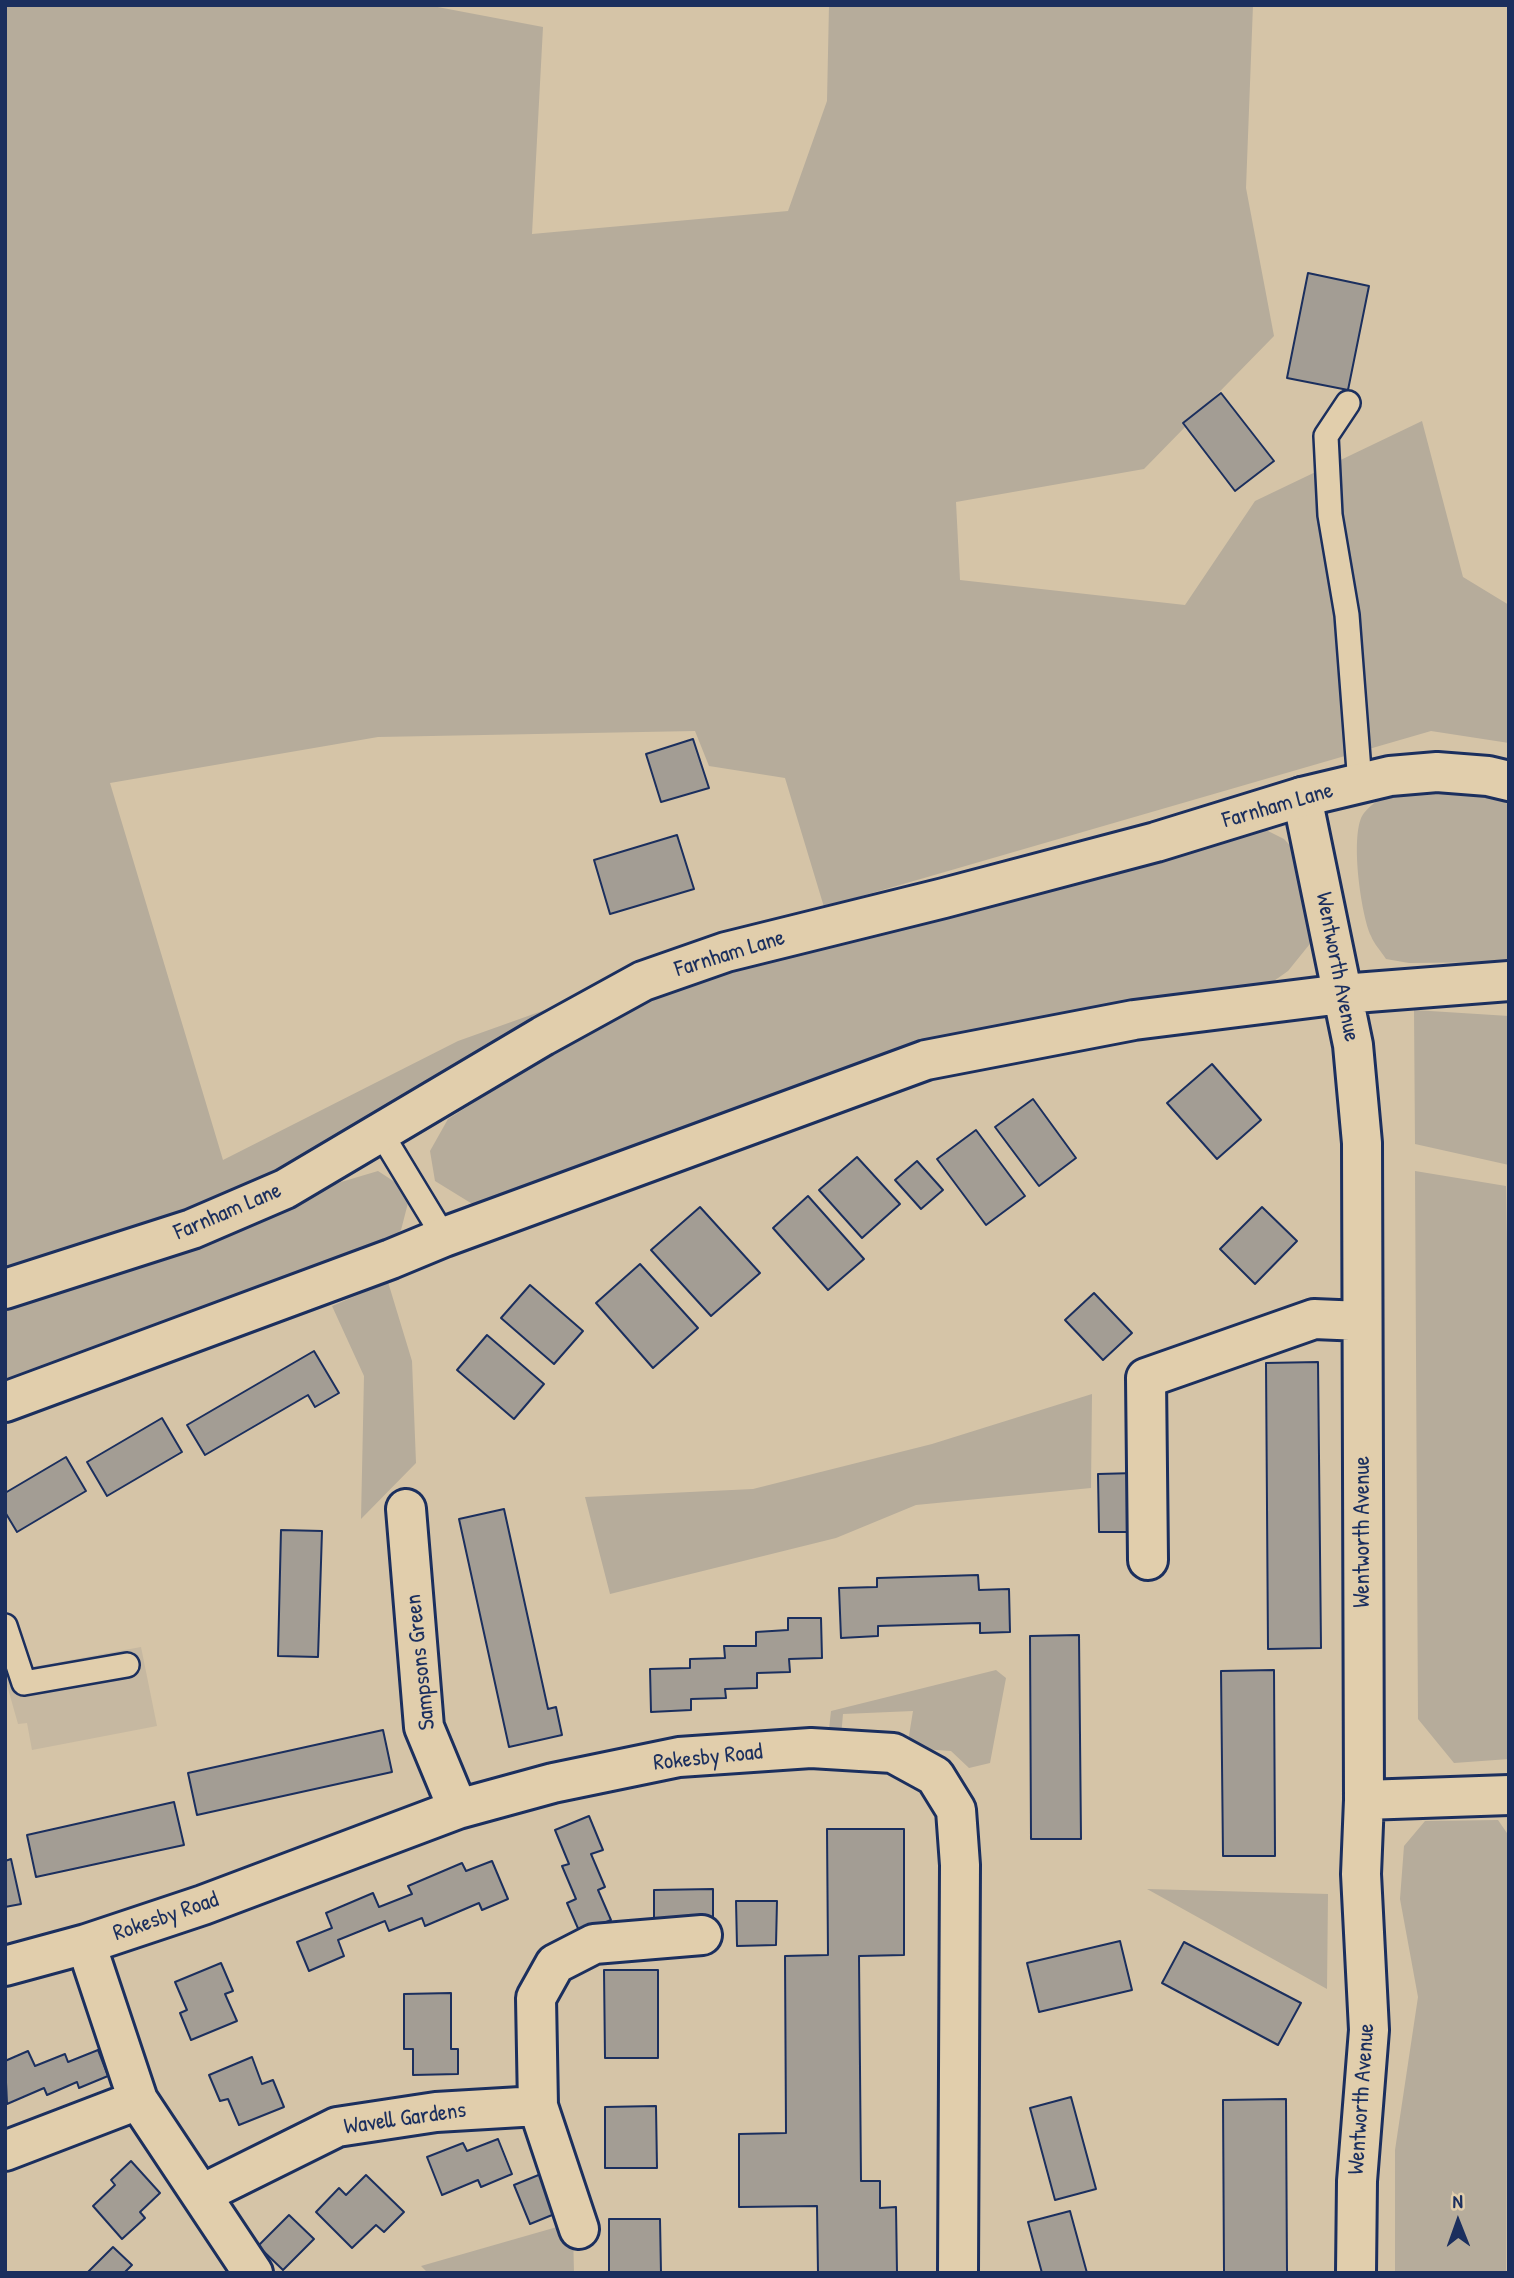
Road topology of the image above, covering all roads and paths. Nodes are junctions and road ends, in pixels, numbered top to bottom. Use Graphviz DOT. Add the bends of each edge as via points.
graph roads {
  1 [pos="1348,403"];
  2 [pos="1509,781"];
  3 [pos="1360,784"];
  4 [pos="1302,797"];
  5 [pos="1509,982"];
  6 [pos="1342,994"];
  7 [pos="381,1133"];
  8 [pos="444,1237"];
  9 [pos="5,1289"];
  10 [pos="1362,1321"];
  11 [pos="5,1402"];
  12 [pos="406,1510"];
  13 [pos="1147,1560"];
  14 [pos="5,1626"];
  15 [pos="127,1665"];
  16 [pos="1509,1795"];
  17 [pos="1364,1800"];
  18 [pos="458,1809"];
  19 [pos="702,1935"];
  20 [pos="86,1944"];
  21 [pos="5,1966"];
  22 [pos="138,2099"];
  23 [pos="538,2106"];
  24 [pos="5,2151"];
  25 [pos="202,2194"];
  26 [pos="579,2229"];
  27 [pos="253,2273"];
  28 [pos="958,2273"];
  29 [pos="1356,2273"];
  1 -- 3 [label="lane" via="1325,436 1330,515 1347,615"];
  2 -- 3 [label="street, Farnham Lane" via="1437,772"];
  3 -- 4 [label="street, Farnham Lane"];
  4 -- 6 [label="street, Wentworth Avenue"];
  4 -- 7 [label="street, Farnham Lane" via="1156,842 726,952 643,981"];
  5 -- 6 [label="street"];
  6 -- 8 [label="street" via="1134,1020 926,1060"];
  6 -- 10 [label="street, Wentworth Avenue" via="1353,1045 1362,1143"];
  7 -- 8 [label="lane"];
  7 -- 9 [label="street, Farnham Lane" via="285,1189 192,1230"];
  8 -- 11 [label="street"];
  10 -- 13 [label="street" via="1314,1319 1146,1378"];
  10 -- 17 [label="street, Wentworth Avenue"];
  12 -- 18 [label="street, Sampsons Green" via="424,1727"];
  14 -- 15 [label="lane" via="24,1683"];
  16 -- 17 [label="street"];
  17 -- 29 [label="street, Wentworth Avenue" via="1361,1874 1369,2030 1357,2181"];
  18 -- 20 [label="street, Rokesby Road"];
  18 -- 28 [label="street, Rokesby Road" via="553,1783 679,1757 798,1749 893,1754 935,1776 956,1810 960,1865"];
  19 -- 23 [label="street" via="594,1944 555,1964 536,1998"];
  20 -- 21 [label="street, Rokesby Road"];
  20 -- 22 [label="street"];
  22 -- 24 [label="street"];
  22 -- 25 [label="street"];
  23 -- 25 [label="street, Wavell Gardens" via="436,2112 337,2127"];
  23 -- 26 [label="street"];
  25 -- 27 [label="street"];
}
